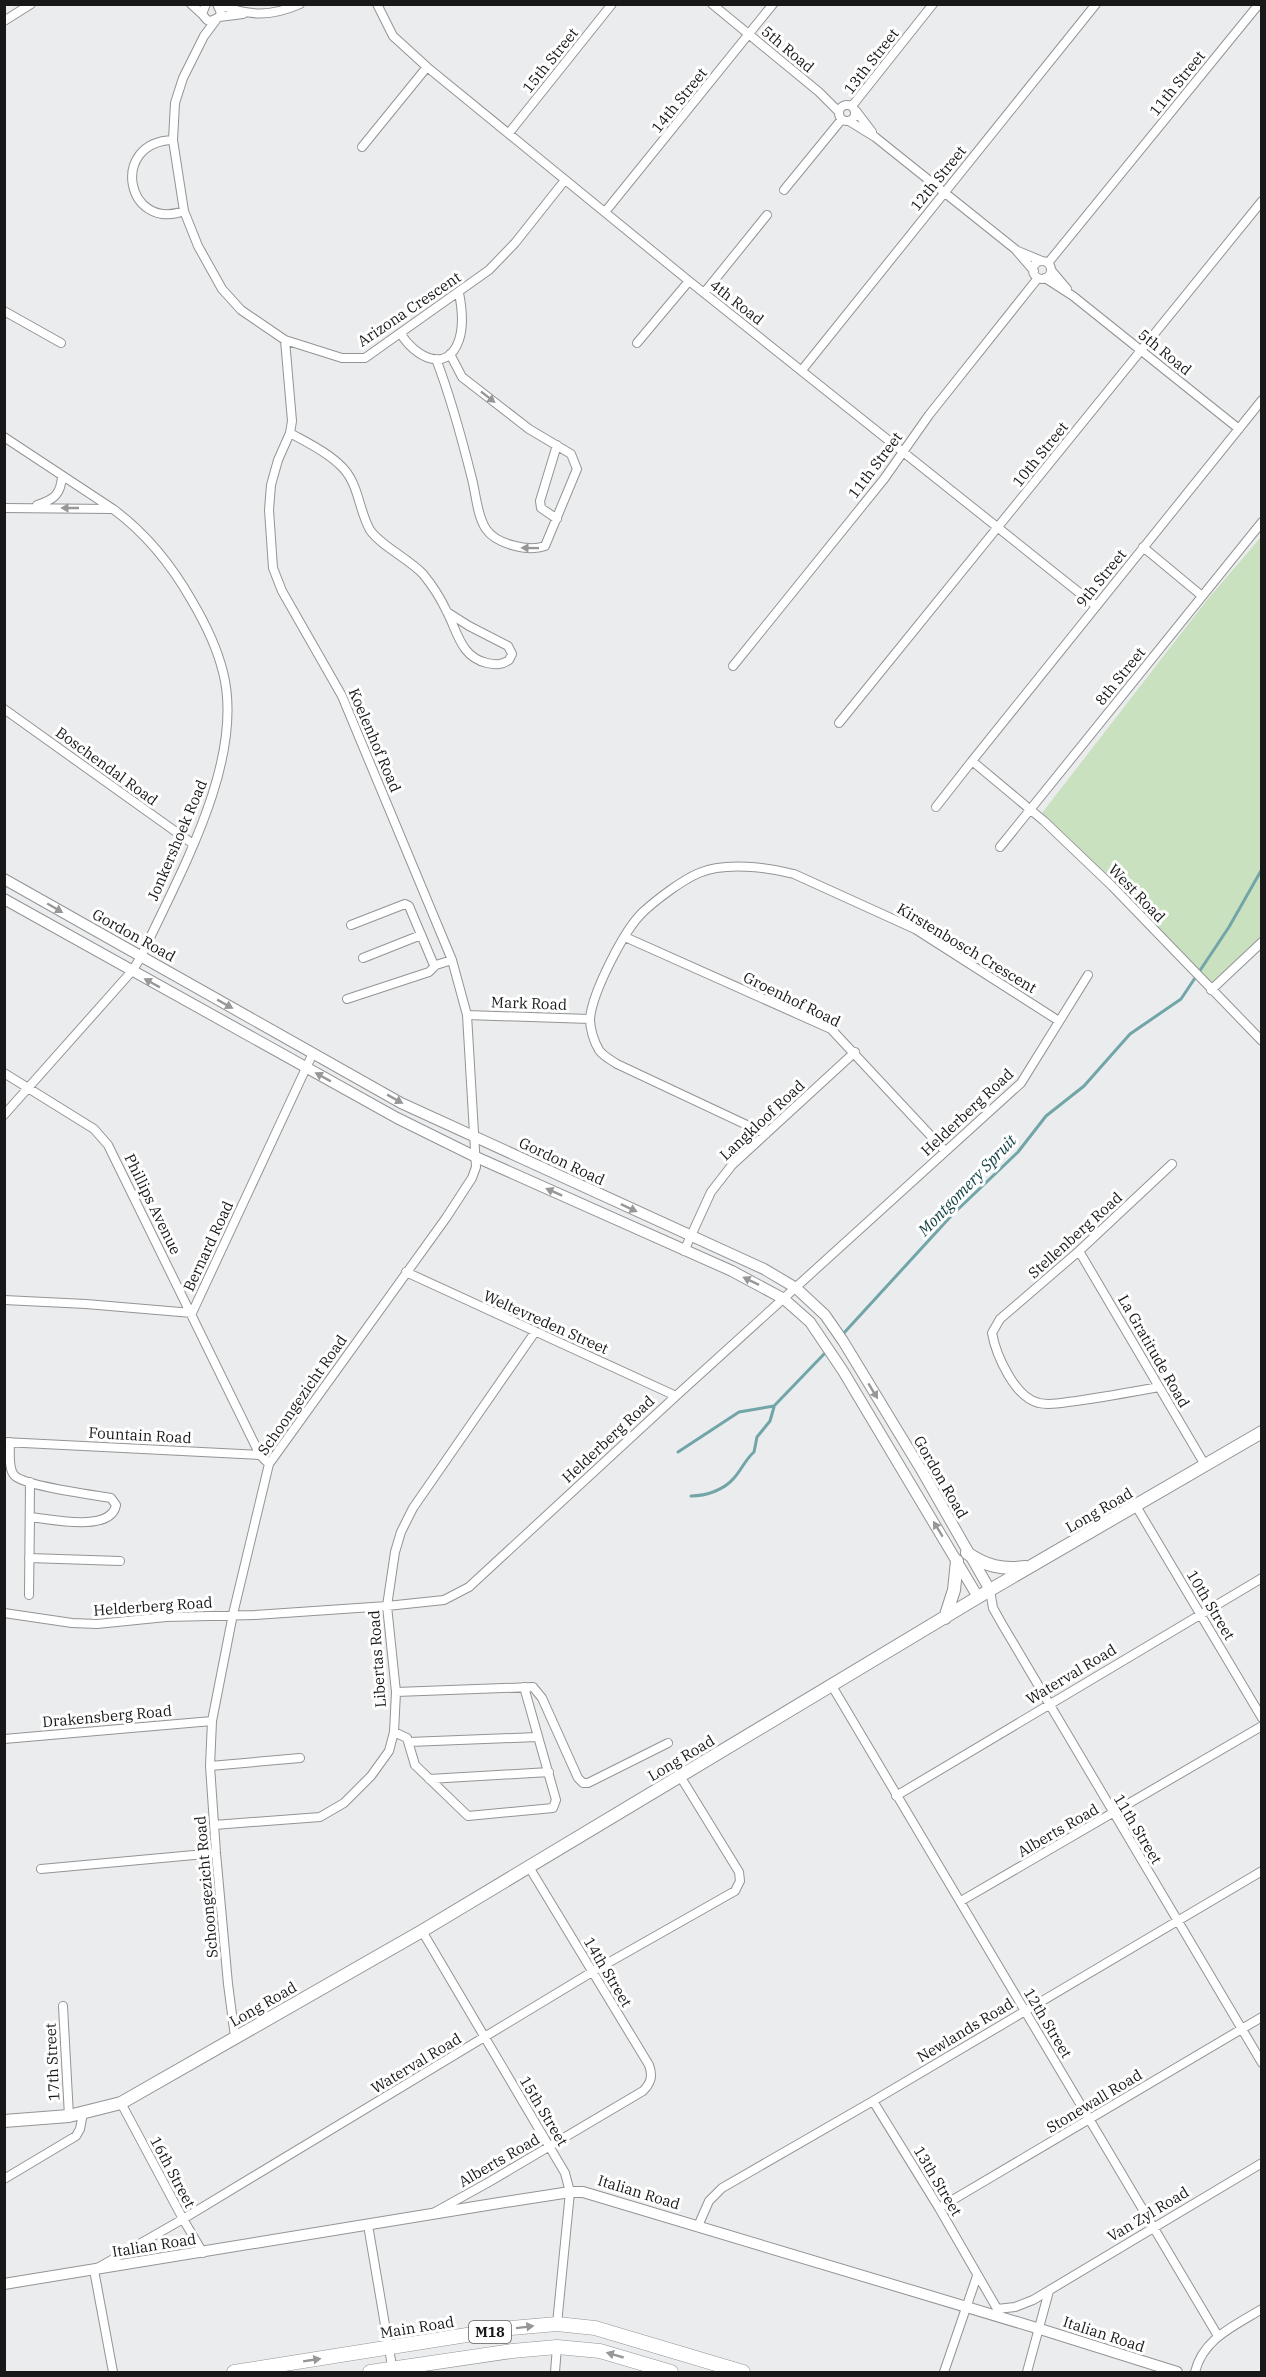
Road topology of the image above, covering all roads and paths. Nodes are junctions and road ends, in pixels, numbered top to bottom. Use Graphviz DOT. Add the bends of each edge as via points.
graph roads {
  1 [pos="31,4"];
  2 [pos="191,4"];
  3 [pos="206,4"];
  4 [pos="300,4"];
  5 [pos="377,4"];
  6 [pos="612,4"];
  7 [pos="712,4"];
  8 [pos="773,4"];
  9 [pos="933,4"];
  10 [pos="1096,4"];
  11 [pos="1259,4"];
  12 [pos="217,5"];
  13 [pos="246,14"];
  14 [pos="203,15"];
  15 [pos="217,18"];
  16 [pos="4,21"];
  17 [pos="749,34"];
  18 [pos="204,36"];
  19 [pos="427,67"];
  20 [pos="819,92"];
  21 [pos="852,107"];
  22 [pos="843,118"];
  23 [pos="509,133"];
  24 [pos="875,136"];
  25 [pos="173,140"];
  26 [pos="362,147"];
  27 [pos="566,180"];
  28 [pos="784,190"];
  29 [pos="945,192"];
  30 [pos="1262,201"];
  31 [pos="184,211"];
  32 [pos="605,212"];
  33 [pos="766,215"];
  34 [pos="1015,249"];
  35 [pos="1047,265"];
  36 [pos="1039,276"];
  37 [pos="689,281"];
  38 [pos="459,293"];
  39 [pos="704,293"];
  40 [pos="1073,296"];
  41 [pos="4,311"];
  42 [pos="401,334"];
  43 [pos="285,340"];
  44 [pos="61,343"];
  45 [pos="638,343"];
  46 [pos="1142,350"];
  47 [pos="450,354"];
  48 [pos="436,359"];
  49 [pos="802,370"];
  50 [pos="1262,400"];
  51 [pos="1239,429"];
  52 [pos="290,433"];
  53 [pos="4,437"];
  54 [pos="556,445"];
  55 [pos="902,451"];
  56 [pos="62,476"];
  57 [pos="4,508"];
  58 [pos="28,508"];
  59 [pos="112,508"];
  60 [pos="557,519"];
  61 [pos="1262,522"];
  62 [pos="998,527"];
  63 [pos="1143,547"];
  64 [pos="1202,596"];
  65 [pos="1096,606"];
  66 [pos="447,612"];
  67 [pos="733,666"];
  68 [pos="4,709"];
  69 [pos="839,723"];
  70 [pos="972,761"];
  71 [pos="936,807"];
  72 [pos="1030,810"];
  73 [pos="193,844"];
  74 [pos="999,847"];
  75 [pos="4,879"];
  76 [pos="4,899"];
  77 [pos="351,925"];
  78 [pos="421,935"];
  79 [pos="624,937"];
  80 [pos="1262,942"];
  81 [pos="141,957"];
  82 [pos="363,958"];
  83 [pos="452,960"];
  84 [pos="436,964"];
  85 [pos="132,971"];
  86 [pos="1088,975"];
  87 [pos="1210,990"];
  88 [pos="347,999"];
  89 [pos="467,1015"];
  90 [pos="590,1019"];
  91 [pos="1059,1021"];
  92 [pos="1262,1041"];
  93 [pos="855,1052"];
  94 [pos="313,1053"];
  95 [pos="305,1068"];
  96 [pos="4,1073"];
  97 [pos="31,1088"];
  98 [pos="4,1115"];
  99 [pos="766,1134"];
  100 [pos="474,1137"];
  101 [pos="945,1151"];
  102 [pos="476,1157"];
  103 [pos="1172,1164"];
  104 [pos="691,1236"];
  105 [pos="684,1251"];
  106 [pos="1079,1251"];
  107 [pos="406,1272"];
  108 [pos="796,1288"];
  109 [pos="784,1299"];
  110 [pos="4,1300"];
  111 [pos="192,1313"];
  112 [pos="535,1332"];
  113 [pos="1159,1387"];
  114 [pos="676,1396"];
  115 [pos="1262,1432"];
  116 [pos="7,1442"];
  117 [pos="260,1455"];
  118 [pos="269,1464"];
  119 [pos="1205,1465"];
  120 [pos="30,1482"];
  121 [pos="1136,1506"];
  122 [pos="30,1517"];
  123 [pos="962,1557"];
  124 [pos="29,1558"];
  125 [pos="120,1561"];
  126 [pos="1033,1566"];
  127 [pos="1262,1578"];
  128 [pos="990,1590"];
  129 [pos="978,1598"];
  130 [pos="387,1606"];
  131 [pos="993,1608"];
  132 [pos="4,1613"];
  133 [pos="1200,1613"];
  134 [pos="233,1614"];
  135 [pos="945,1618"];
  136 [pos="832,1686"];
  137 [pos="524,1687"];
  138 [pos="396,1692"];
  139 [pos="1049,1704"];
  140 [pos="1262,1718"];
  141 [pos="212,1721"];
  142 [pos="1262,1726"];
  143 [pos="394,1732"];
  144 [pos="537,1737"];
  145 [pos="4,1739"];
  146 [pos="410,1742"];
  147 [pos="668,1743"];
  148 [pos="300,1758"];
  149 [pos="210,1766"];
  150 [pos="549,1772"];
  151 [pos="680,1776"];
  152 [pos="429,1779"];
  153 [pos="897,1796"];
  154 [pos="1113,1813"];
  155 [pos="214,1826"];
  156 [pos="216,1853"];
  157 [pos="529,1867"];
  158 [pos="41,1869"];
  159 [pos="1262,1871"];
  160 [pos="961,1901"];
  161 [pos="1178,1922"];
  162 [pos="422,1931"];
  163 [pos="592,1972"];
  164 [pos="63,2006"];
  165 [pos="1025,2010"];
  166 [pos="1262,2017"];
  167 [pos="1241,2029"];
  168 [pos="235,2037"];
  169 [pos="484,2037"];
  170 [pos="1262,2063"];
  171 [pos="643,2091"];
  172 [pos="873,2101"];
  173 [pos="118,2105"];
  174 [pos="83,2113"];
  175 [pos="69,2115"];
  176 [pos="1090,2120"];
  177 [pos="4,2121"];
  178 [pos="549,2146"];
  179 [pos="1262,2163"];
  180 [pos="4,2179"];
  181 [pos="570,2192"];
  182 [pos="939,2208"];
  183 [pos="430,2214"];
  184 [pos="183,2219"];
  185 [pos="368,2225"];
  186 [pos="698,2226"];
  187 [pos="1153,2226"];
  188 [pos="203,2253"];
  189 [pos="94,2270"];
  190 [pos="977,2276"];
  191 [pos="4,2284"];
  192 [pos="1049,2291"];
  193 [pos="965,2306"];
  194 [pos="1262,2309"];
  195 [pos="1000,2314"];
  196 [pos="557,2324"];
  197 [pos="1040,2329"];
  198 [pos="1218,2336"];
  199 [pos="557,2347"];
  200 [pos="388,2348"];
  201 [pos="393,2371"];
  202 [pos="113,2373"];
  203 [pos="234,2373"];
  204 [pos="370,2373"];
  205 [pos="555,2373"];
  206 [pos="671,2373"];
  207 [pos="743,2373"];
  208 [pos="944,2373"];
  209 [pos="1028,2373"];
  210 [pos="1177,2373"];
  211 [pos="1195,2373"];
  1 -- 16 [label="street"];
  2 -- 14 [label="street"];
  3 -- 14 [label="street"];
  4 -- 13 [label="street" via="275,13"];
  5 -- 19 [label="street, 4th Road" via="393,36"];
  6 -- 23 [label="street, 15th Street"];
  7 -- 17 [label="street, 5th Road"];
  8 -- 17 [label="street, 14th Street"];
  9 -- 21 [label="street, 13th Street"];
  10 -- 29 [label="street, 12th Street"];
  11 -- 35 [label="street, 11th Street"];
  12 -- 13 [label="street"];
  12 -- 15 [label="street"];
  13 -- 15 [label="street"];
  14 -- 15 [label="street" via="211,21"];
  14 -- 18 [label="street, Arizona Crescent"];
  15 -- 18 [label="street, Arizona Crescent"];
  17 -- 20 [label="street, 5th Road"];
  17 -- 32 [label="street, 14th Street"];
  18 -- 25 [label="street, Arizona Crescent" via="175,103"];
  19 -- 23 [label="street, 4th Road"];
  19 -- 26 [label="street"];
  20 -- 21 [label="street, 5th Road"];
  20 -- 22 [label="street, 5th Road"];
  21 -- 22 [label="street" via="842,106"];
  21 -- 22 [label="street" via="854,118"];
  21 -- 24 [label="street, 5th Road"];
  22 -- 24 [label="street, 5th Road"];
  22 -- 28 [label="street"];
  23 -- 27 [label="street, 4th Road"];
  24 -- 29 [label="street, 5th Road"];
  25 -- 31 [label="street, Arizona Crescent"];
  25 -- 31 [label="street" via="156,142 139,153 133,165 132,183 146,210 166,216"];
  27 -- 32 [label="street, 4th Road"];
  27 -- 38 [label="street, Arizona Crescent" via="515,243"];
  29 -- 34 [label="street, 5th Road"];
  29 -- 49 [label="street, 12th Street"];
  30 -- 46 [label="street, 10th Street"];
  31 -- 43 [label="street, Arizona Crescent" via="222,289 241,310"];
  32 -- 37 [label="street, 4th Road"];
  33 -- 39 [label="street"];
  34 -- 35 [label="street, 5th Road"];
  34 -- 36 [label="street, 5th Road"];
  35 -- 36 [label="street"];
  35 -- 36 [label="street" via="1036,264"];
  35 -- 40 [label="street, 5th Road"];
  36 -- 40 [label="street, 5th Road"];
  36 -- 55 [label="street, 11th Street"];
  37 -- 39 [label="street, 4th Road"];
  37 -- 45 [label="street"];
  38 -- 42 [label="street, Arizona Crescent"];
  38 -- 47 [label="street" via="459,339"];
  39 -- 49 [label="street, 4th Road"];
  40 -- 46 [label="street, 5th Road"];
  41 -- 44 [label="street"];
  42 -- 43 [label="street, Arizona Crescent" via="365,358 354,359"];
  42 -- 48 [label="street" via="412,350"];
  43 -- 52 [label="street, Koelenhof Road"];
  46 -- 51 [label="street, 5th Road"];
  46 -- 62 [label="street, 10th Street"];
  47 -- 48 [label="street"];
  47 -- 54 [label="street, one-way" via="462,377"];
  60 -- 48 [label="street, one-way" via="545,546 536,549 506,543 486,528"];
  49 -- 55 [label="street, 4th Road"];
  50 -- 51 [label="street, 9th Street"];
  51 -- 63 [label="street, 9th Street"];
  52 -- 66 [label="street" via="343,467 372,533 418,569"];
  52 -- 83 [label="street, Koelenhof Road" via="271,485 268,510 273,568 342,696"];
  53 -- 56 [label="street, Jonkershoek Road"];
  54 -- 60 [label="street" via="540,501 541,508"];
  54 -- 60 [label="street" via="571,454 576,469"];
  55 -- 62 [label="street, 4th Road"];
  55 -- 67 [label="street, 11th Street"];
  56 -- 58 [label="street" via="61,488 53,500"];
  56 -- 59 [label="street, Jonkershoek Road"];
  57 -- 58 [label="street"];
  59 -- 58 [label="street, one-way"];
  59 -- 73 [label="street, Jonkershoek Road" via="147,537 171,567 203,620 223,672 227,702 225,742 216,783"];
  61 -- 64 [label="street, 8th Street"];
  62 -- 65 [label="street, 4th Road"];
  62 -- 69 [label="street, 10th Street"];
  63 -- 64 [label="street"];
  63 -- 65 [label="street, 9th Street"];
  64 -- 72 [label="street, 8th Street"];
  65 -- 70 [label="street, 9th Street"];
  66 -- 66 [label="street" via="505,643 511,651 509,660 494,664 468,653"];
  68 -- 73 [label="street, Boschendal Road"];
  70 -- 71 [label="street, 9th Street"];
  70 -- 72 [label="street, West Road"];
  72 -- 74 [label="street, 8th Street"];
  72 -- 87 [label="street, West Road" via="1112,886"];
  73 -- 81 [label="street, Jonkershoek Road"];
  75 -- 81 [label="street, Gordon Road, one-way"];
  76 -- 85 [label="street, Gordon Road"];
  77 -- 78 [label="street" via="405,904"];
  78 -- 82 [label="street"];
  78 -- 84 [label="street"];
  79 -- 90 [label="street, Kirstenbosch Crescent"];
  79 -- 91 [label="street, Kirstenbosch Crescent" via="642,913 699,873 715,868 776,868 915,929"];
  79 -- 93 [label="street, Groenhof Road" via="831,1029"];
  80 -- 87 [label="street"];
  81 -- 85 [label="street, Jonkershoek Road"];
  81 -- 94 [label="street, Gordon Road, one-way"];
  83 -- 84 [label="street"];
  83 -- 89 [label="street, Koelenhof Road"];
  84 -- 88 [label="street" via="429,972"];
  95 -- 85 [label="street, Gordon Road, one-way"];
  85 -- 97 [label="street, Jonkershoek Road"];
  86 -- 91 [label="street, Helderberg Road"];
  87 -- 92 [label="street, West Road"];
  89 -- 90 [label="street, Mark Road"];
  89 -- 100 [label="street, Koelenhof Road"];
  90 -- 99 [label="street" via="599,1049 617,1064"];
  91 -- 101 [label="street, Helderberg Road" via="1022,1083"];
  93 -- 99 [label="street, Langkloof Road"];
  93 -- 101 [label="street, Groenhof Road"];
  94 -- 95 [label="street, Bernard Road"];
  94 -- 100 [label="street, Gordon Road, one-way" via="401,1103"];
  102 -- 95 [label="street, Gordon Road, one-way"];
  95 -- 111 [label="street, Bernard Road"];
  96 -- 97 [label="street, Phillips Avenue"];
  97 -- 98 [label="street, Jonkershoek Road"];
  97 -- 111 [label="street, Phillips Avenue" via="94,1129 108,1145"];
  99 -- 104 [label="street, Langkloof Road" via="720,1179"];
  100 -- 102 [label="street, Koelenhof Road"];
  100 -- 104 [label="street, Gordon Road, one-way"];
  101 -- 108 [label="street, Helderberg Road"];
  105 -- 102 [label="street, Gordon Road, one-way"];
  102 -- 107 [label="street, Schoongezicht Road" via="472,1178"];
  103 -- 106 [label="street, Stellenberg Road"];
  104 -- 105 [label="street, Langkloof Road"];
  104 -- 108 [label="street, Gordon Road"];
  109 -- 105 [label="street, Gordon Road, one-way"];
  106 -- 113 [label="street, La Gratitude Road"];
  106 -- 113 [label="street, Stellenberg Road" via="995,1326 992,1333 1000,1360 1019,1389 1037,1403"];
  107 -- 112 [label="street, Weltevreden Street"];
  107 -- 118 [label="street, Schoongezicht Road"];
  108 -- 109 [label="street, Helderberg Road"];
  108 -- 123 [label="street, Gordon Road, one-way" via="813,1301 840,1336 922,1471"];
  109 -- 114 [label="street, Helderberg Road"];
  123 -- 109 [label="street, Gordon Road, one-way" via="828,1349 810,1323"];
  110 -- 111 [label="street, Bernard Road"];
  111 -- 117 [label="street, Phillips Avenue"];
  112 -- 114 [label="street, Weltevreden Street"];
  112 -- 130 [label="street, Libertas Road" via="413,1508 395,1552"];
  113 -- 119 [label="street, La Gratitude Road"];
  114 -- 130 [label="street, Helderberg Road" via="469,1587 444,1600"];
  115 -- 119 [label="main road, Long Road"];
  116 -- 117 [label="street, Fountain Road"];
  116 -- 120 [label="street" via="12,1473"];
  117 -- 118 [label="street"];
  118 -- 134 [label="street, Schoongezicht Road"];
  119 -- 121 [label="main road, Long Road"];
  120 -- 122 [label="street"];
  120 -- 122 [label="street" via="111,1498 116,1505 111,1515 97,1521"];
  121 -- 126 [label="main road, Long Road"];
  121 -- 133 [label="street, 10th Street"];
  122 -- 124 [label="street"];
  122 -- 124 [label="street" via="28,1595"];
  123 -- 126 [label="main road" via="993,1567"];
  123 -- 128 [label="street, Gordon Road"];
  123 -- 129 [label="street, Gordon Road"];
  123 -- 135 [label="main road"];
  124 -- 125 [label="street"];
  126 -- 128 [label="main road, Long Road"];
  127 -- 133 [label="street, Waterval Road"];
  128 -- 129 [label="main road, Long Road"];
  128 -- 131 [label="street, 11th Street"];
  129 -- 131 [label="street, 11th Street"];
  129 -- 135 [label="main road, Long Road"];
  130 -- 134 [label="street, Helderberg Road"];
  130 -- 138 [label="street, Libertas Road"];
  131 -- 139 [label="street, 11th Street"];
  132 -- 134 [label="street, Helderberg Road" via="97,1624"];
  133 -- 139 [label="street, Waterval Road"];
  133 -- 140 [label="street, 10th Street"];
  134 -- 141 [label="street, Schoongezicht Road"];
  135 -- 136 [label="main road, Long Road"];
  136 -- 151 [label="main road, Long Road"];
  136 -- 153 [label="street, 12th Street"];
  137 -- 138 [label="street"];
  137 -- 144 [label="street"];
  137 -- 147 [label="street" via="537,1690 583,1783"];
  138 -- 143 [label="street, Libertas Road"];
  139 -- 153 [label="street, Waterval Road"];
  139 -- 154 [label="street, 11th Street"];
  141 -- 145 [label="street, Drakensberg Road"];
  141 -- 149 [label="street, Schoongezicht Road"];
  142 -- 154 [label="street, Alberts Road"];
  143 -- 146 [label="street"];
  143 -- 155 [label="street, Libertas Road" via="389,1751 371,1776 344,1803 320,1817"];
  144 -- 146 [label="street"];
  144 -- 150 [label="street"];
  146 -- 152 [label="street" via="415,1765"];
  148 -- 149 [label="street"];
  149 -- 155 [label="street, Schoongezicht Road"];
  150 -- 152 [label="street"];
  150 -- 152 [label="street" via="556,1800 554,1808 470,1817"];
  151 -- 157 [label="main road, Long Road"];
  151 -- 163 [label="street, Waterval Road" via="739,1872 739,1886"];
  153 -- 160 [label="street, 12th Street"];
  154 -- 160 [label="street, Alberts Road"];
  154 -- 161 [label="street, 11th Street"];
  155 -- 156 [label="street, Schoongezicht Road"];
  156 -- 158 [label="street"];
  156 -- 168 [label="street, Schoongezicht Road"];
  157 -- 162 [label="main road, Long Road"];
  157 -- 163 [label="street, 14th Street"];
  159 -- 161 [label="street, Newlands Road"];
  160 -- 165 [label="street, 12th Street"];
  161 -- 165 [label="street, Newlands Road"];
  161 -- 167 [label="street, 11th Street"];
  162 -- 168 [label="main road, Long Road"];
  162 -- 169 [label="street, 15th Street"];
  163 -- 169 [label="street, Waterval Road"];
  163 -- 171 [label="street, 14th Street" via="651,2070 651,2081"];
  164 -- 175 [label="street, 17th Street"];
  165 -- 172 [label="street, Newlands Road"];
  165 -- 176 [label="street, 12th Street"];
  166 -- 167 [label="street, Stonewall Road"];
  167 -- 170 [label="street, 11th Street"];
  167 -- 176 [label="street, Stonewall Road"];
  168 -- 173 [label="main road, Long Road"];
  169 -- 178 [label="street, 15th Street"];
  169 -- 184 [label="street, Waterval Road"];
  171 -- 178 [label="street, Alberts Road"];
  172 -- 182 [label="street, 13th Street"];
  172 -- 186 [label="street, Newlands Road" via="722,2188 709,2201"];
  173 -- 174 [label="main road, Long Road"];
  173 -- 184 [label="street, 16th Street"];
  174 -- 175 [label="main road, Long Road"];
  174 -- 180 [label="street" via="76,2136"];
  175 -- 177 [label="main road, Long Road"];
  176 -- 182 [label="street, Stonewall Road"];
  176 -- 187 [label="street, 12th Street"];
  178 -- 181 [label="street, 15th Street" via="565,2173"];
  178 -- 183 [label="street, Alberts Road"];
  179 -- 187 [label="street, Van Zyl Road"];
  181 -- 183 [label="street, Italian Road"];
  181 -- 186 [label="street, Italian Road" via="592,2193"];
  181 -- 196 [label="street, 15th Street"];
  182 -- 190 [label="street, 13th Street"];
  183 -- 185 [label="street, Italian Road"];
  184 -- 188 [label="street, 16th Street"];
  184 -- 189 [label="street, Waterval Road"];
  185 -- 188 [label="street, Italian Road"];
  185 -- 200 [label="street"];
  186 -- 193 [label="street, Italian Road"];
  187 -- 192 [label="street, Van Zyl Road"];
  187 -- 198 [label="street, 12th Street"];
  188 -- 189 [label="street, Italian Road"];
  189 -- 191 [label="street, Italian Road"];
  189 -- 202 [label="street"];
  190 -- 193 [label="street"];
  190 -- 195 [label="street, 13th Street"];
  192 -- 195 [label="street, Van Zyl Road"];
  192 -- 197 [label="street"];
  193 -- 195 [label="street, Italian Road"];
  193 -- 208 [label="street"];
  194 -- 198 [label="street"];
  195 -- 197 [label="street, Italian Road"];
  200 -- 196 [label="main road, Main Road / M18, one-way"];
  196 -- 207 [label="main road, Main Road / M18" via="595,2328"];
  197 -- 209 [label="street"];
  197 -- 210 [label="street, Italian Road"];
  198 -- 211 [label="street" via="1202,2353"];
  199 -- 201 [label="main road, M18"];
  199 -- 205 [label="street"];
  206 -- 199 [label="main road, M18, one-way" via="600,2351"];
  200 -- 201 [label="street"];
  203 -- 200 [label="main road, Main Road / M18, one-way"];
  201 -- 204 [label="main road, M18"];
}
